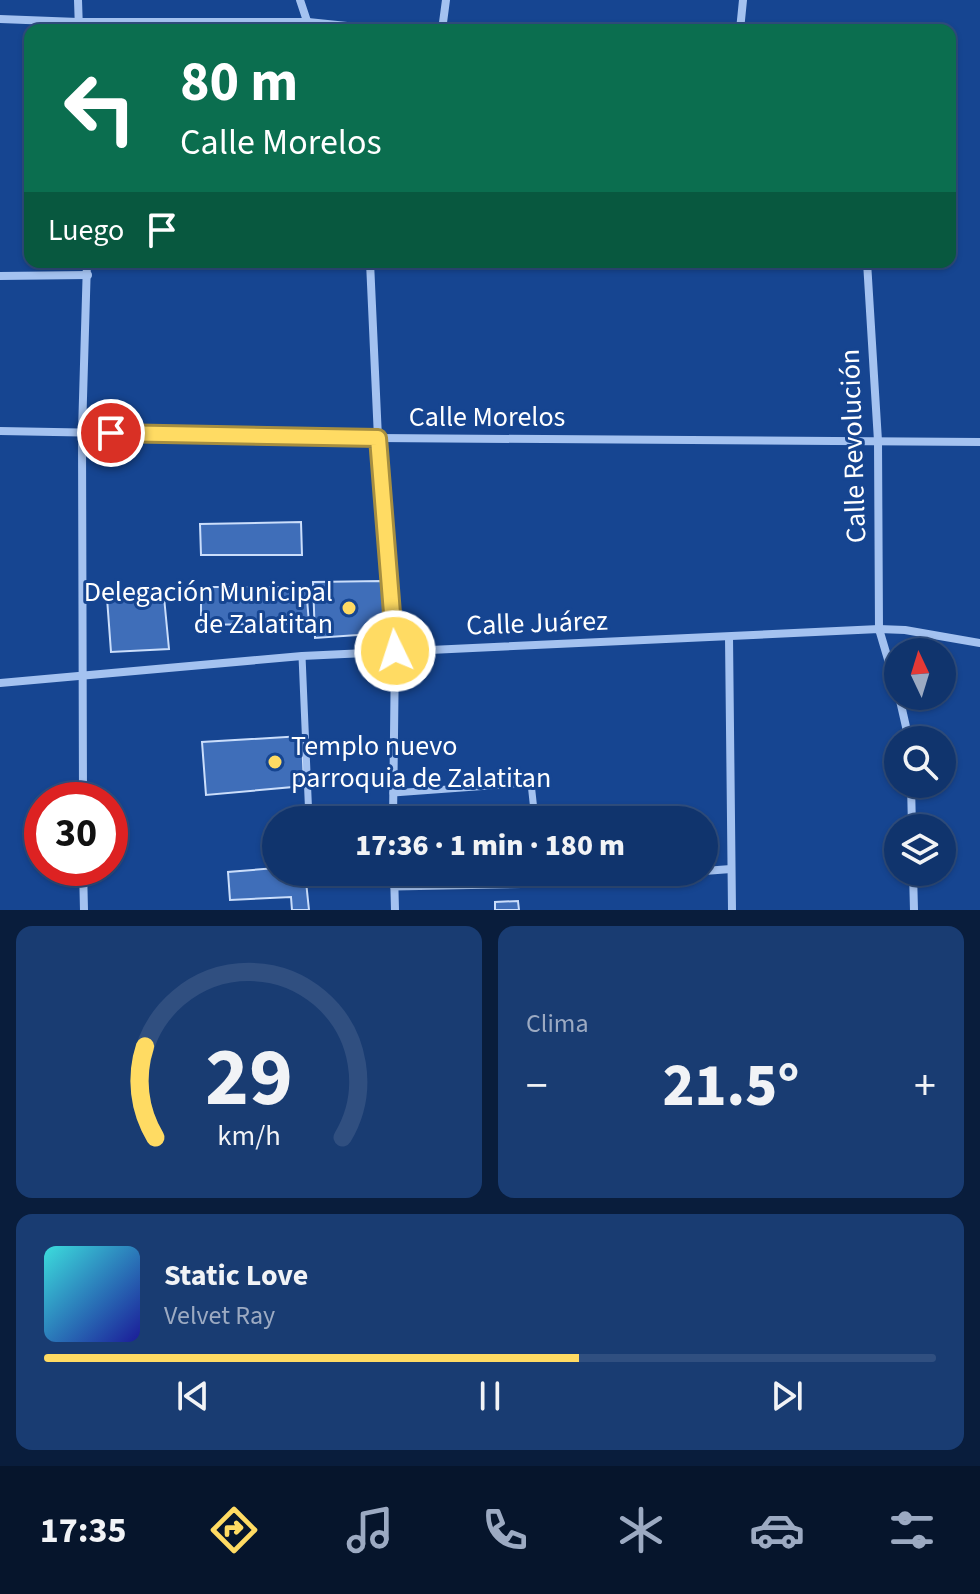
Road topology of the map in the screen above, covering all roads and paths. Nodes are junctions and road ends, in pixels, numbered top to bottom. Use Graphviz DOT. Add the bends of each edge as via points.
graph roads {
  1 [pos="78,0"];
  2 [pos="300,0"];
  3 [pos="446,0"];
  4 [pos="743,0"];
  5 [pos="0,19"];
  6 [pos="56,24"];
  7 [pos="79,24"];
  8 [pos="308,24"];
  9 [pos="443,24"];
  10 [pos="741,24"];
  11 [pos="87,268"];
  12 [pos="370,268"];
  13 [pos="867,268"];
  14 [pos="88,275"];
  15 [pos="0,276"];
  16 [pos="0,431"];
  17 [pos="82,432"];
  18 [pos="378,438"];
  19 [pos="878,441"];
  20 [pos="980,442"];
  21 [pos="879,629"];
  22 [pos="729,637"];
  23 [pos="980,643"];
  24 [pos="884,646"];
  25 [pos="395,651"];
  26 [pos="302,656"];
  27 [pos="81,675"];
  28 [pos="0,683"];
  29 [pos="83,782"];
  30 [pos="393,793"];
  31 [pos="308,806"];
  32 [pos="393,806"];
  33 [pos="533,806"];
  34 [pos="731,869"];
  35 [pos="718,870"];
  36 [pos="83,886"];
  37 [pos="445,886"];
  38 [pos="913,886"];
  39 [pos="394,887"];
  40 [pos="84,910"];
  41 [pos="395,910"];
  42 [pos="732,910"];
  43 [pos="914,910"];
  1 -- 7 [label="street"];
  2 -- 8 [label="street"];
  3 -- 9 [label="street"];
  4 -- 10 [label="street"];
  5 -- 6 [label="street"];
  11 -- 14 [label="street"];
  12 -- 18 [label="street"];
  13 -- 19 [label="street, Calle Revolución"];
  14 -- 15 [label="street"];
  14 -- 17 [label="street"];
  16 -- 17 [label="street, Calle Morelos"];
  17 -- 18 [label="street, Calle Morelos"];
  17 -- 27 [label="street"];
  18 -- 19 [label="street, Calle Morelos"];
  18 -- 25 [label="street"];
  19 -- 20 [label="street, Calle Morelos"];
  19 -- 21 [label="street, Calle Revolución"];
  21 -- 22 [label="street, Calle Juárez"];
  21 -- 23 [label="street, Calle Juárez"];
  21 -- 24 [label="street, Calle Revolución"];
  22 -- 25 [label="street, Calle Juárez"];
  22 -- 34 [label="street"];
  25 -- 26 [label="street, Calle Juárez"];
  25 -- 30 [label="street"];
  26 -- 27 [label="street, Calle Juárez"];
  26 -- 31 [label="street"];
  27 -- 28 [label="street, Calle Juárez"];
  27 -- 29 [label="street"];
  30 -- 32 [label="street"];
  30 -- 33 [label="street" via="531,783"];
  34 -- 35 [label="street"];
  34 -- 42 [label="street"];
  36 -- 40 [label="street"];
  37 -- 39 [label="street"];
  38 -- 43 [label="street"];
  39 -- 41 [label="street"];
}
